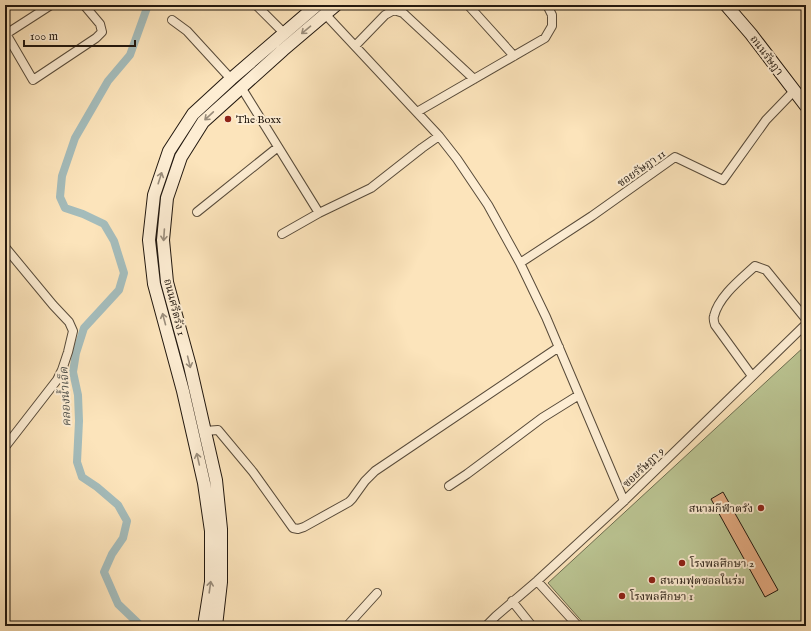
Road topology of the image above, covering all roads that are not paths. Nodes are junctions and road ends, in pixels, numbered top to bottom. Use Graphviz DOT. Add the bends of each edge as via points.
graph roads {
  1 [pos="51,5"];
  2 [pos="84,5"];
  3 [pos="256,5"];
  4 [pos="317,5"];
  5 [pos="336,5"];
  6 [pos="468,5"];
  7 [pos="547,5"];
  8 [pos="726,5"];
  9 [pos="325,14"];
  10 [pos="172,20"];
  11 [pos="6,33"];
  12 [pos="284,33"];
  13 [pos="355,46"];
  14 [pos="514,56"];
  15 [pos="231,79"];
  16 [pos="474,79"];
  17 [pos="241,87"];
  18 [pos="794,91"];
  19 [pos="806,106"];
  20 [pos="417,112"];
  21 [pos="439,136"];
  22 [pos="278,147"];
  23 [pos="197,212"];
  24 [pos="319,213"];
  25 [pos="282,234"];
  26 [pos="5,248"];
  27 [pos="520,263"];
  28 [pos="806,318"];
  29 [pos="559,347"];
  30 [pos="752,376"];
  31 [pos="579,395"];
  32 [pos="205,431"];
  33 [pos="5,447"];
  34 [pos="449,486"];
  35 [pos="624,501"];
  36 [pos="537,581"];
  37 [pos="377,593"];
  38 [pos="512,601"];
  39 [pos="575,623"];
  40 [pos="204,626"];
  41 [pos="216,626"];
  42 [pos="347,626"];
  43 [pos="486,626"];
  44 [pos="532,626"];
  45 [pos="566,626"];
  1 -- 11 [label="street"];
  2 -- 11 [label="street" via="100,24 102,32 33,80"];
  3 -- 12 [label="street"];
  4 -- 12 [label="street, ถนนศรีตรัง 1"];
  5 -- 9 [label="street, ถนนศรีตรัง 1"];
  6 -- 14 [label="street"];
  7 -- 14 [label="street" via="552,15 552,26 544,38"];
  8 -- 18 [label="street, ถนนรัษฎา"];
  9 -- 13 [label="street"];
  9 -- 17 [label="street, ถนนศรีตรัง 1, one-way"];
  10 -- 15 [label="street" via="187,31"];
  12 -- 15 [label="street, ถนนศรีตรัง 1"];
  13 -- 16 [label="street" via="385,14 394,10 403,13"];
  13 -- 20 [label="street"];
  14 -- 16 [label="street"];
  40 -- 15 [label="street, ถนนศรีตรัง 1, one-way" via="211,582 211,531 204,483 154,284 149,240 154,195 169,151 193,114"];
  16 -- 20 [label="street"];
  17 -- 22 [label="street"];
  17 -- 32 [label="street, ถนนศรีตรัง 1, one-way" via="203,122 181,157 167,198 163,240 167,282"];
  18 -- 19 [label="street, ถนนรัษฎา"];
  18 -- 27 [label="street, ซอยรัษฎา 11" via="766,120 723,180 675,157"];
  20 -- 21 [label="street"];
  21 -- 24 [label="street" via="371,188"];
  21 -- 27 [label="street" via="488,205"];
  22 -- 23 [label="street"];
  22 -- 24 [label="street"];
  24 -- 25 [label="street"];
  26 -- 33 [label="street" via="69,322 73,331 57,380"];
  27 -- 29 [label="street"];
  28 -- 30 [label="street, ซอยรัษฎา 9" via="806,324"];
  28 -- 30 [label="street" via="766,270 755,266 730,289 718,305 713,317 715,325"];
  29 -- 31 [label="street"];
  29 -- 32 [label="street" via="375,471 349,502 298,529 293,528 253,472 218,430"];
  30 -- 35 [label="street, ซอยรัษฎา 9"];
  31 -- 34 [label="street" via="542,418"];
  31 -- 35 [label="street"];
  32 -- 41 [label="street, ถนนศรีตรัง 1" via="216,480 221,529 221,582"];
  35 -- 36 [label="street, ซอยรัษฎา 9"];
  36 -- 38 [label="street, ซอยรัษฎา 9"];
  36 -- 39 [label="street"];
  37 -- 42 [label="street"];
  38 -- 43 [label="street, ซอยรัษฎา 9"];
  38 -- 44 [label="street"];
  39 -- 45 [label="street"];
}
